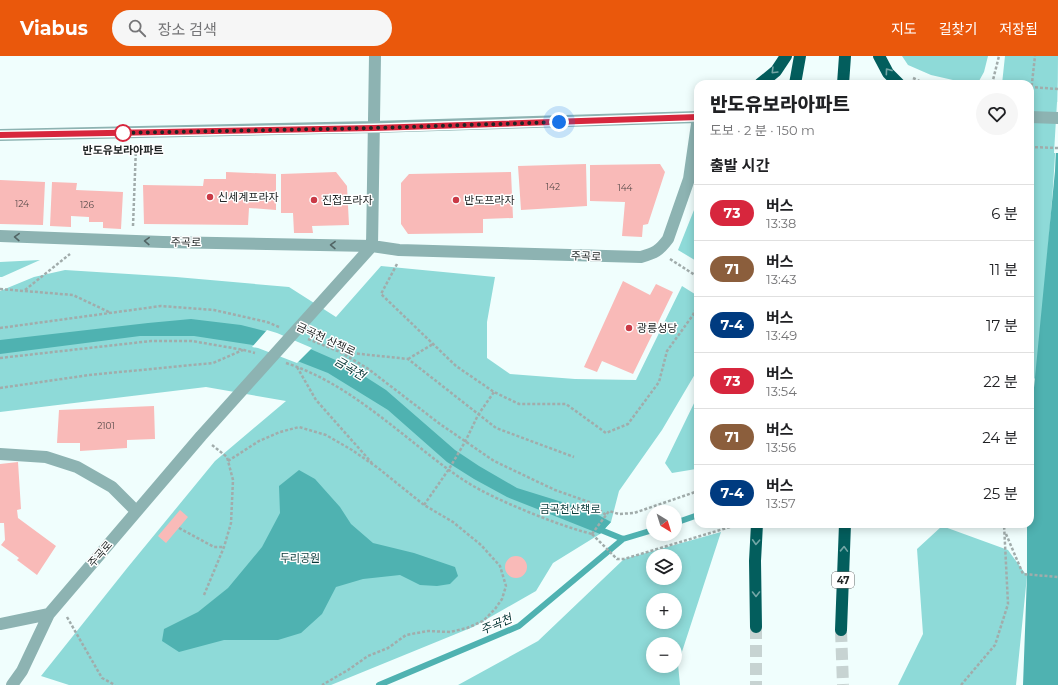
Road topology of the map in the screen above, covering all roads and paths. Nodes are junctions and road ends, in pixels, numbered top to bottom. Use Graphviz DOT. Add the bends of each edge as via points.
graph roads {
  1 [pos="375,56"];
  2 [pos="786,56"];
  3 [pos="800,56"];
  4 [pos="845,56"];
  5 [pos="878,56"];
  6 [pos="999,56"];
  7 [pos="1035,56"];
  8 [pos="765,80"];
  9 [pos="796,80"];
  10 [pos="843,80"];
  11 [pos="895,80"];
  12 [pos="993,80"];
  13 [pos="1032,80"];
  14 [pos="1034,87"];
  15 [pos="1058,89"];
  16 [pos="694,117"];
  17 [pos="1034,117"];
  18 [pos="1058,118"];
  19 [pos="374,128"];
  20 [pos="136,133"];
  21 [pos="0,136"];
  22 [pos="694,145"];
  23 [pos="1034,147"];
  24 [pos="1058,148"];
  25 [pos="0,236"];
  26 [pos="89,239"];
  27 [pos="133,240"];
  28 [pos="372,246"];
  29 [pos="405,250"];
  30 [pos="657,251"];
  31 [pos="694,274"];
  32 [pos="0,289"];
  33 [pos="25,290"];
  34 [pos="111,313"];
  35 [pos="694,313"];
  36 [pos="0,328"];
  37 [pos="282,328"];
  38 [pos="304,337"];
  39 [pos="433,344"];
  40 [pos="244,350"];
  41 [pos="340,352"];
  42 [pos="259,354"];
  43 [pos="0,358"];
  44 [pos="408,359"];
  45 [pos="281,362"];
  46 [pos="296,366"];
  47 [pos="0,388"];
  48 [pos="494,392"];
  49 [pos="478,415"];
  50 [pos="201,436"];
  51 [pos="465,442"];
  52 [pos="0,454"];
  53 [pos="574,456"];
  54 [pos="228,461"];
  55 [pos="378,468"];
  56 [pos="449,469"];
  57 [pos="694,492"];
  58 [pos="424,505"];
  59 [pos="136,511"];
  60 [pos="605,516"];
  61 [pos="179,528"];
  62 [pos="727,528"];
  63 [pos="757,528"];
  64 [pos="845,528"];
  65 [pos="1005,528"];
  66 [pos="1005,531"];
  67 [pos="592,534"];
  68 [pos="224,547"];
  69 [pos="1058,577"];
  70 [pos="204,595"];
  71 [pos="59,602"];
  72 [pos="49,614"];
  73 [pos="0,624"];
  74 [pos="756,627"];
  75 [pos="841,630"];
  76 [pos="12,685"];
  77 [pos="115,685"];
  78 [pos="322,685"];
  79 [pos="962,685"];
  1 -- 19 [label="street"];
  2 -- 8 [label="highway, one-way"];
  3 -- 9 [label="highway"];
  4 -- 10 [label="highway"];
  11 -- 5 [label="highway, one-way"];
  6 -- 12 [label="path"];
  7 -- 13 [label="path"];
  14 -- 15 [label="path"];
  16 -- 19 [label="street"];
  17 -- 18 [label="street"];
  19 -- 20 [label="street"];
  19 -- 28 [label="street"];
  20 -- 21 [label="street"];
  20 -- 27 [label="path"];
  22 -- 30 [label="street" via="689,179 668,239"];
  23 -- 24 [label="path"];
  26 -- 25 [label="street, 주곡로, one-way"];
  26 -- 27 [label="street, 주곡로"];
  26 -- 33 [label="path"];
  28 -- 27 [label="street, 주곡로, one-way"];
  28 -- 29 [label="street, 주곡로"];
  28 -- 50 [label="street, 주곡로"];
  29 -- 30 [label="street, 주곡로" via="631,257 641,257"];
  29 -- 39 [label="path" via="381,294"];
  30 -- 31 [label="path"];
  32 -- 33 [label="path"];
  33 -- 34 [label="path" via="73,295"];
  34 -- 36 [label="path, 금곡천 산책로"];
  34 -- 37 [label="path, 금곡천 산책로" via="161,306 214,310"];
  35 -- 48 [label="path" via="667,351 659,382 628,424 606,433 566,404 519,404"];
  38 -- 41 [label="path, 금곡천 산책로"];
  39 -- 44 [label="path"];
  39 -- 48 [label="path" via="456,366"];
  40 -- 42 [label="path"];
  40 -- 43 [label="path" via="192,342 151,341"];
  40 -- 47 [label="path" via="213,363 89,375"];
  41 -- 44 [label="path"];
  41 -- 51 [label="path, 금곡천 산책로" via="367,368"];
  44 -- 49 [label="path"];
  45 -- 46 [label="path"];
  46 -- 55 [label="path" via="316,400"];
  46 -- 56 [label="path" via="349,394"];
  48 -- 49 [label="path"];
  49 -- 51 [label="path"];
  49 -- 53 [label="path" via="496,428"];
  50 -- 54 [label="path" via="227,457"];
  50 -- 59 [label="street, 주곡로"];
  51 -- 56 [label="path"];
  51 -- 60 [label="path, 금곡천 산책로" via="494,461 526,477 589,502"];
  52 -- 59 [label="street" via="46,457 77,467 112,487"];
  54 -- 55 [label="path" via="259,441 280,432 299,428 326,435"];
  54 -- 68 [label="path" via="234,480 231,523"];
  55 -- 58 [label="path"];
  56 -- 58 [label="path"];
  56 -- 67 [label="path" via="501,500 572,529"];
  57 -- 60 [label="path" via="634,513 619,514 609,511"];
  58 -- 78 [label="path" via="453,522 481,545 500,566 506,586 502,600 482,621 450,632 406,635"];
  59 -- 71 [label="street, 주곡로"];
  60 -- 67 [label="path"];
  61 -- 68 [label="path" via="214,547"];
  62 -- 67 [label="path" via="624,560 617,559"];
  63 -- 74 [label="highway, one-way"];
  75 -- 64 [label="highway, 47, one-way"];
  65 -- 66 [label="path"];
  66 -- 69 [label="path" via="1023,574"];
  66 -- 79 [label="path" via="1008,604 994,645"];
  68 -- 70 [label="path"];
  71 -- 72 [label="street, 주곡로"];
  71 -- 77 [label="path" via="102,678"];
  72 -- 73 [label="street"];
  72 -- 76 [label="street, 주곡로" via="22,671"];
}
